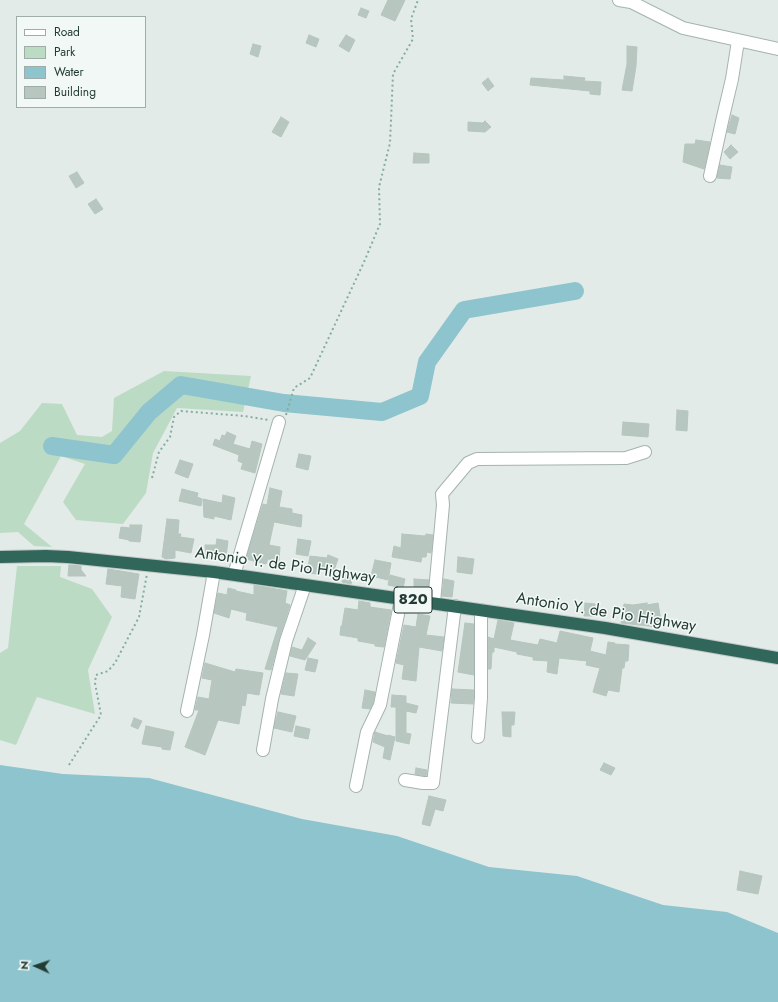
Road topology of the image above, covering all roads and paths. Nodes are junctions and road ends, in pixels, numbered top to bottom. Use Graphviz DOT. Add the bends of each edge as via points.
graph roads {
  1 [pos="418,0"];
  2 [pos="619,0"];
  3 [pos="738,41"];
  4 [pos="778,50"];
  5 [pos="710,176"];
  6 [pos="282,420"];
  7 [pos="645,452"];
  8 [pos="152,478"];
  9 [pos="0,557"];
  10 [pos="150,564"];
  11 [pos="214,572"];
  12 [pos="234,575"];
  13 [pos="304,585"];
  14 [pos="401,599"];
  15 [pos="434,602"];
  16 [pos="455,606"];
  17 [pos="481,610"];
  18 [pos="778,658"];
  19 [pos="187,711"];
  20 [pos="478,737"];
  21 [pos="263,750"];
  22 [pos="69,765"];
  23 [pos="405,780"];
  24 [pos="356,786"];
  1 -- 6 [label="path" via="411,19 413,38 393,74 390,143 379,188 380,224 310,378 294,388"];
  2 -- 3 [label="street" via="631,2 683,28"];
  3 -- 4 [label="street"];
  3 -- 5 [label="street"];
  6 -- 8 [label="path" via="181,411 174,417 170,437 158,452"];
  6 -- 12 [label="street"];
  7 -- 15 [label="street" via="626,458 477,459 468,463 442,494"];
  9 -- 10 [label="highway, Antonio Y. de Pio Highway / 820" via="68,556"];
  10 -- 11 [label="highway, Antonio Y. de Pio Highway / 820"];
  10 -- 22 [label="path" via="139,617 114,663 108,671 96,675 100,715"];
  11 -- 12 [label="highway, Antonio Y. de Pio Highway / 820"];
  11 -- 19 [label="street"];
  12 -- 13 [label="highway, Antonio Y. de Pio Highway / 820"];
  13 -- 14 [label="highway, Antonio Y. de Pio Highway / 820"];
  13 -- 21 [label="street" via="284,648"];
  14 -- 15 [label="highway, Antonio Y. de Pio Highway / 820"];
  14 -- 24 [label="street" via="380,705 367,732"];
  15 -- 16 [label="highway, Antonio Y. de Pio Highway / 820"];
  16 -- 17 [label="highway, Antonio Y. de Pio Highway / 820"];
  16 -- 23 [label="street" via="433,783"];
  17 -- 18 [label="highway, Antonio Y. de Pio Highway / 820" via="605,628"];
  17 -- 20 [label="street" via="481,698"];
}
